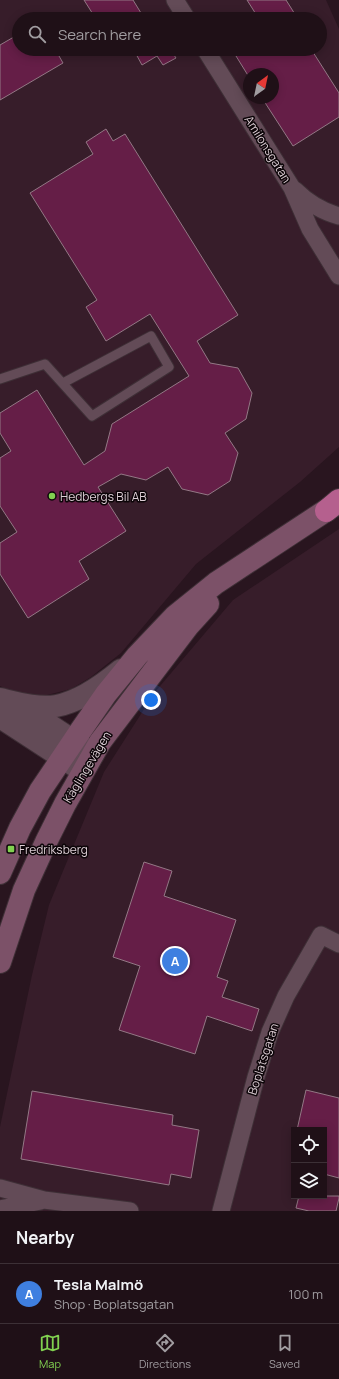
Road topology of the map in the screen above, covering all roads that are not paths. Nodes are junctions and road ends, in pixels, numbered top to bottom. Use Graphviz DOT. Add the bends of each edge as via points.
graph roads {
  1 [pos="175,0"];
  2 [pos="183,12"];
  3 [pos="210,56"];
  4 [pos="292,188"];
  5 [pos="339,216"];
  6 [pos="339,276"];
  7 [pos="0,379"];
  8 [pos="63,384"];
  9 [pos="336,504"];
  10 [pos="248,561"];
  11 [pos="137,656"];
  12 [pos="4,706"];
  13 [pos="67,749"];
  14 [pos="88,763"];
  15 [pos="0,873"];
  16 [pos="339,944"];
  17 [pos="0,962"];
  18 [pos="0,1188"];
  19 [pos="44,1200"];
  20 [pos="0,1210"];
  21 [pos="130,1211"];
  22 [pos="221,1211"];
  1 -- 2 [label="street"];
  3 -- 4 [label="street, Amilonsgatan"];
  4 -- 5 [label="street, Amilonsgatan" via="306,201"];
  4 -- 6 [label="street, Amilonsgatan" via="310,229"];
  7 -- 8 [label="lane" via="45,364"];
  8 -- 8 [label="lane" via="92,416 169,367 151,336"];
  9 -- 10 [label="main road, Käglingevägen"];
  10 -- 11 [label="main road, Käglingevägen" via="175,616"];
  10 -- 14 [label="main road, Käglingevägen" via="188,626 100,742"];
  11 -- 12 [label="street" via="104,684 73,700 56,706"];
  11 -- 13 [label="main road, Käglingevägen"];
  12 -- 13 [label="street"];
  13 -- 14 [label="street"];
  13 -- 15 [label="main road, Käglingevägen" via="33,803"];
  14 -- 17 [label="main road, Käglingevägen" via="61,810 24,890"];
  16 -- 22 [label="street, Boplatsgatan" via="321,935 286,996 270,1032"];
  18 -- 19 [label="street"];
  19 -- 20 [label="street"];
  19 -- 21 [label="street"];
}
